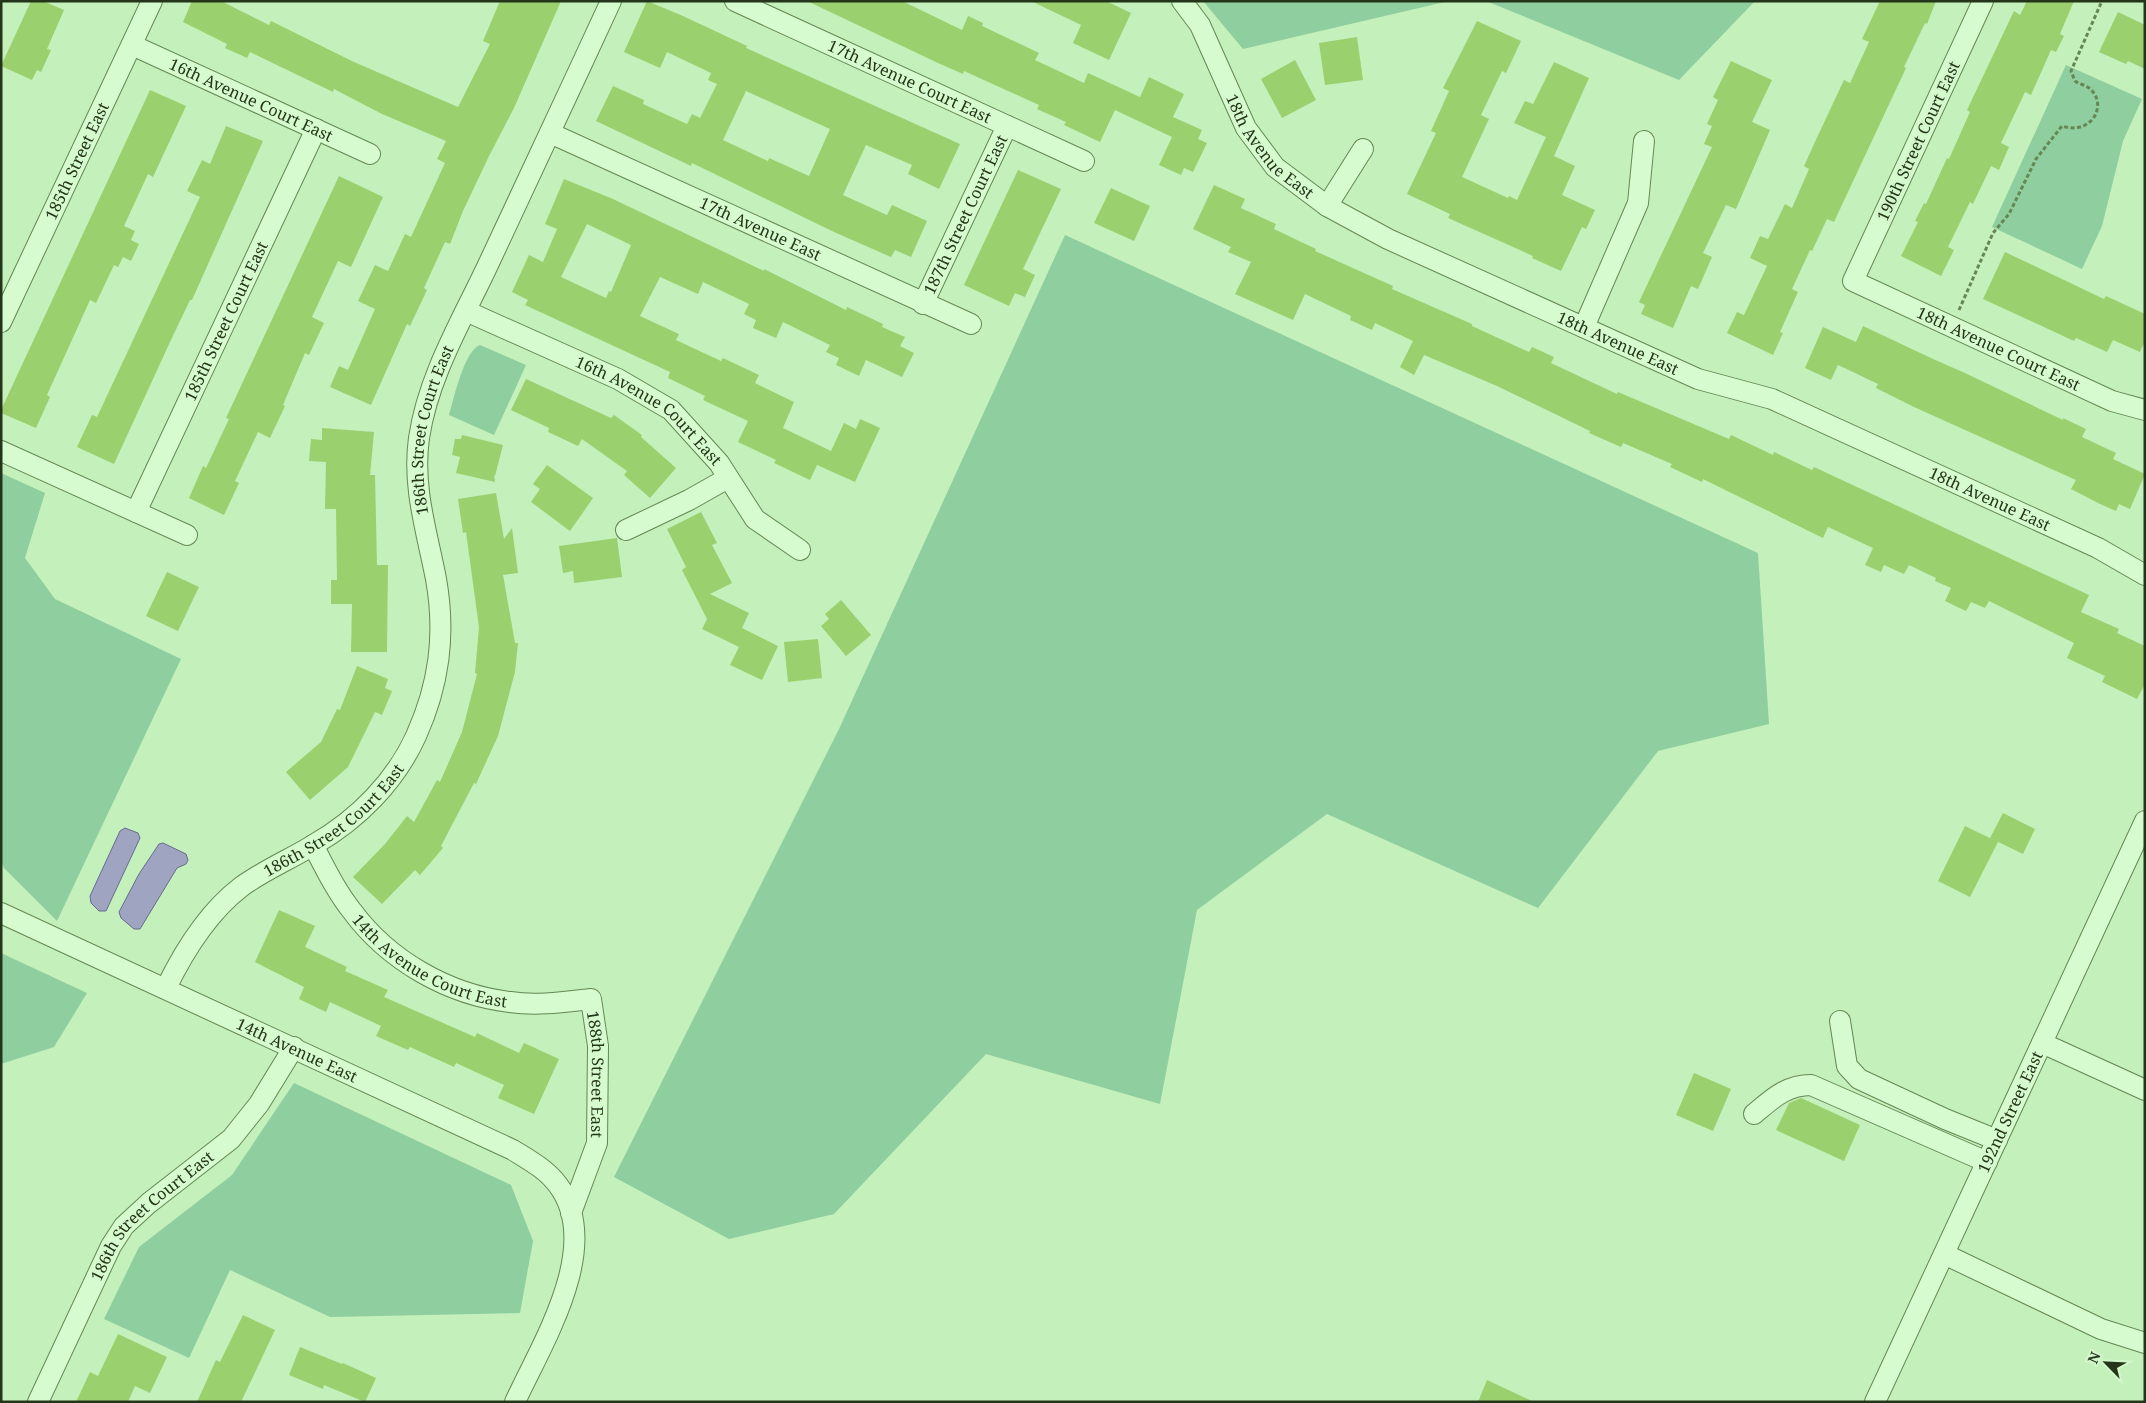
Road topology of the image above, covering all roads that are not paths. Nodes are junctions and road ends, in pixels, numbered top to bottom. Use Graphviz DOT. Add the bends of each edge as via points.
graph roads {
  1 [pos="152,1"];
  2 [pos="611,1"];
  3 [pos="735,1"];
  4 [pos="1182,1"];
  5 [pos="1984,1"];
  6 [pos="132,45"];
  7 [pos="1006,126"];
  8 [pos="316,129"];
  9 [pos="550,133"];
  10 [pos="1644,141"];
  11 [pos="1363,150"];
  12 [pos="370,154"];
  13 [pos="1084,161"];
  14 [pos="1327,206"];
  15 [pos="1853,280"];
  16 [pos="923,304"];
  17 [pos="466,311"];
  18 [pos="1,322"];
  19 [pos="971,324"];
  20 [pos="1584,327"];
  21 [pos="2145,410"];
  22 [pos="1,451"];
  23 [pos="728,478"];
  24 [pos="136,512"];
  25 [pos="626,530"];
  26 [pos="187,535"];
  27 [pos="800,550"];
  28 [pos="2145,575"];
  29 [pos="2145,821"];
  30 [pos="313,845"];
  31 [pos="1,913"];
  32 [pos="166,988"];
  33 [pos="590,999"];
  34 [pos="1840,1021"];
  35 [pos="2042,1043"];
  36 [pos="294,1048"];
  37 [pos="2145,1090"];
  38 [pos="1754,1114"];
  39 [pos="1997,1140"];
  40 [pos="1987,1162"];
  41 [pos="571,1213"];
  42 [pos="1944,1254"];
  43 [pos="2145,1343"];
  44 [pos="38,1402"];
  45 [pos="515,1402"];
  46 [pos="1875,1402"];
  1 -- 6 [label="street, 185th Street East"];
  2 -- 9 [label="street, 186th Street Court East"];
  3 -- 7 [label="street, 17th Avenue Court East"];
  4 -- 14 [label="street, 18th Avenue East" via="1200,25 1246,128 1275,167"];
  5 -- 15 [label="street, 190th Street Court East"];
  6 -- 8 [label="street, 16th Avenue Court East"];
  6 -- 18 [label="street, 185th Street East"];
  7 -- 13 [label="street, 17th Avenue Court East"];
  7 -- 16 [label="street, 187th Street Court East"];
  8 -- 12 [label="street, 16th Avenue Court East"];
  8 -- 24 [label="street, 185th Street Court East"];
  9 -- 16 [label="street, 17th Avenue East"];
  9 -- 17 [label="street, 186th Street Court East"];
  10 -- 20 [label="street" via="1638,203"];
  11 -- 14 [label="street"];
  14 -- 20 [label="street, 18th Avenue East" via="1388,239"];
  15 -- 21 [label="street, 18th Avenue Court East" via="2112,401"];
  16 -- 19 [label="street, 17th Avenue East"];
  17 -- 23 [label="street, 16th Avenue Court East" via="646,394 670,410 719,462"];
  17 -- 30 [label="street, 186th Street Court East" via="425,408 419,438 417,484 436,582 442,637 432,696 414,741 381,789 345,825"];
  20 -- 28 [label="street, 18th Avenue East" via="1698,379 1772,399 2098,548"];
  22 -- 24 [label="street"];
  23 -- 25 [label="street"];
  23 -- 27 [label="street, 16th Avenue Court East" via="755,519"];
  24 -- 26 [label="street"];
  29 -- 35 [label="street, 192nd Street East"];
  30 -- 32 [label="street, 186th Street Court East" via="271,867 225,902 179,960"];
  30 -- 33 [label="street, 14th Avenue Court East" via="351,911 386,947 426,976 474,996 510,1002 540,1004"];
  31 -- 32 [label="street, 14th Avenue East"];
  32 -- 36 [label="street, 14th Avenue East"];
  33 -- 41 [label="street, 188th Street East" via="598,1046 597,1143"];
  34 -- 39 [label="street" via="1846,1066 1859,1079"];
  35 -- 37 [label="street"];
  35 -- 39 [label="street, 192nd Street East"];
  36 -- 41 [label="street, 14th Avenue East" via="513,1150 554,1180 569,1203"];
  36 -- 44 [label="street, 186th Street Court East" via="259,1104 231,1139 124,1226 110,1246"];
  38 -- 40 [label="street" via="1778,1094 1797,1085 1810,1086"];
  39 -- 40 [label="street, 192nd Street East"];
  40 -- 42 [label="street, 192nd Street East"];
  41 -- 45 [label="street, 188th Street East" via="575,1250 567,1286"];
  42 -- 43 [label="street" via="2101,1329"];
  42 -- 46 [label="street, 192nd Street East"];
}
